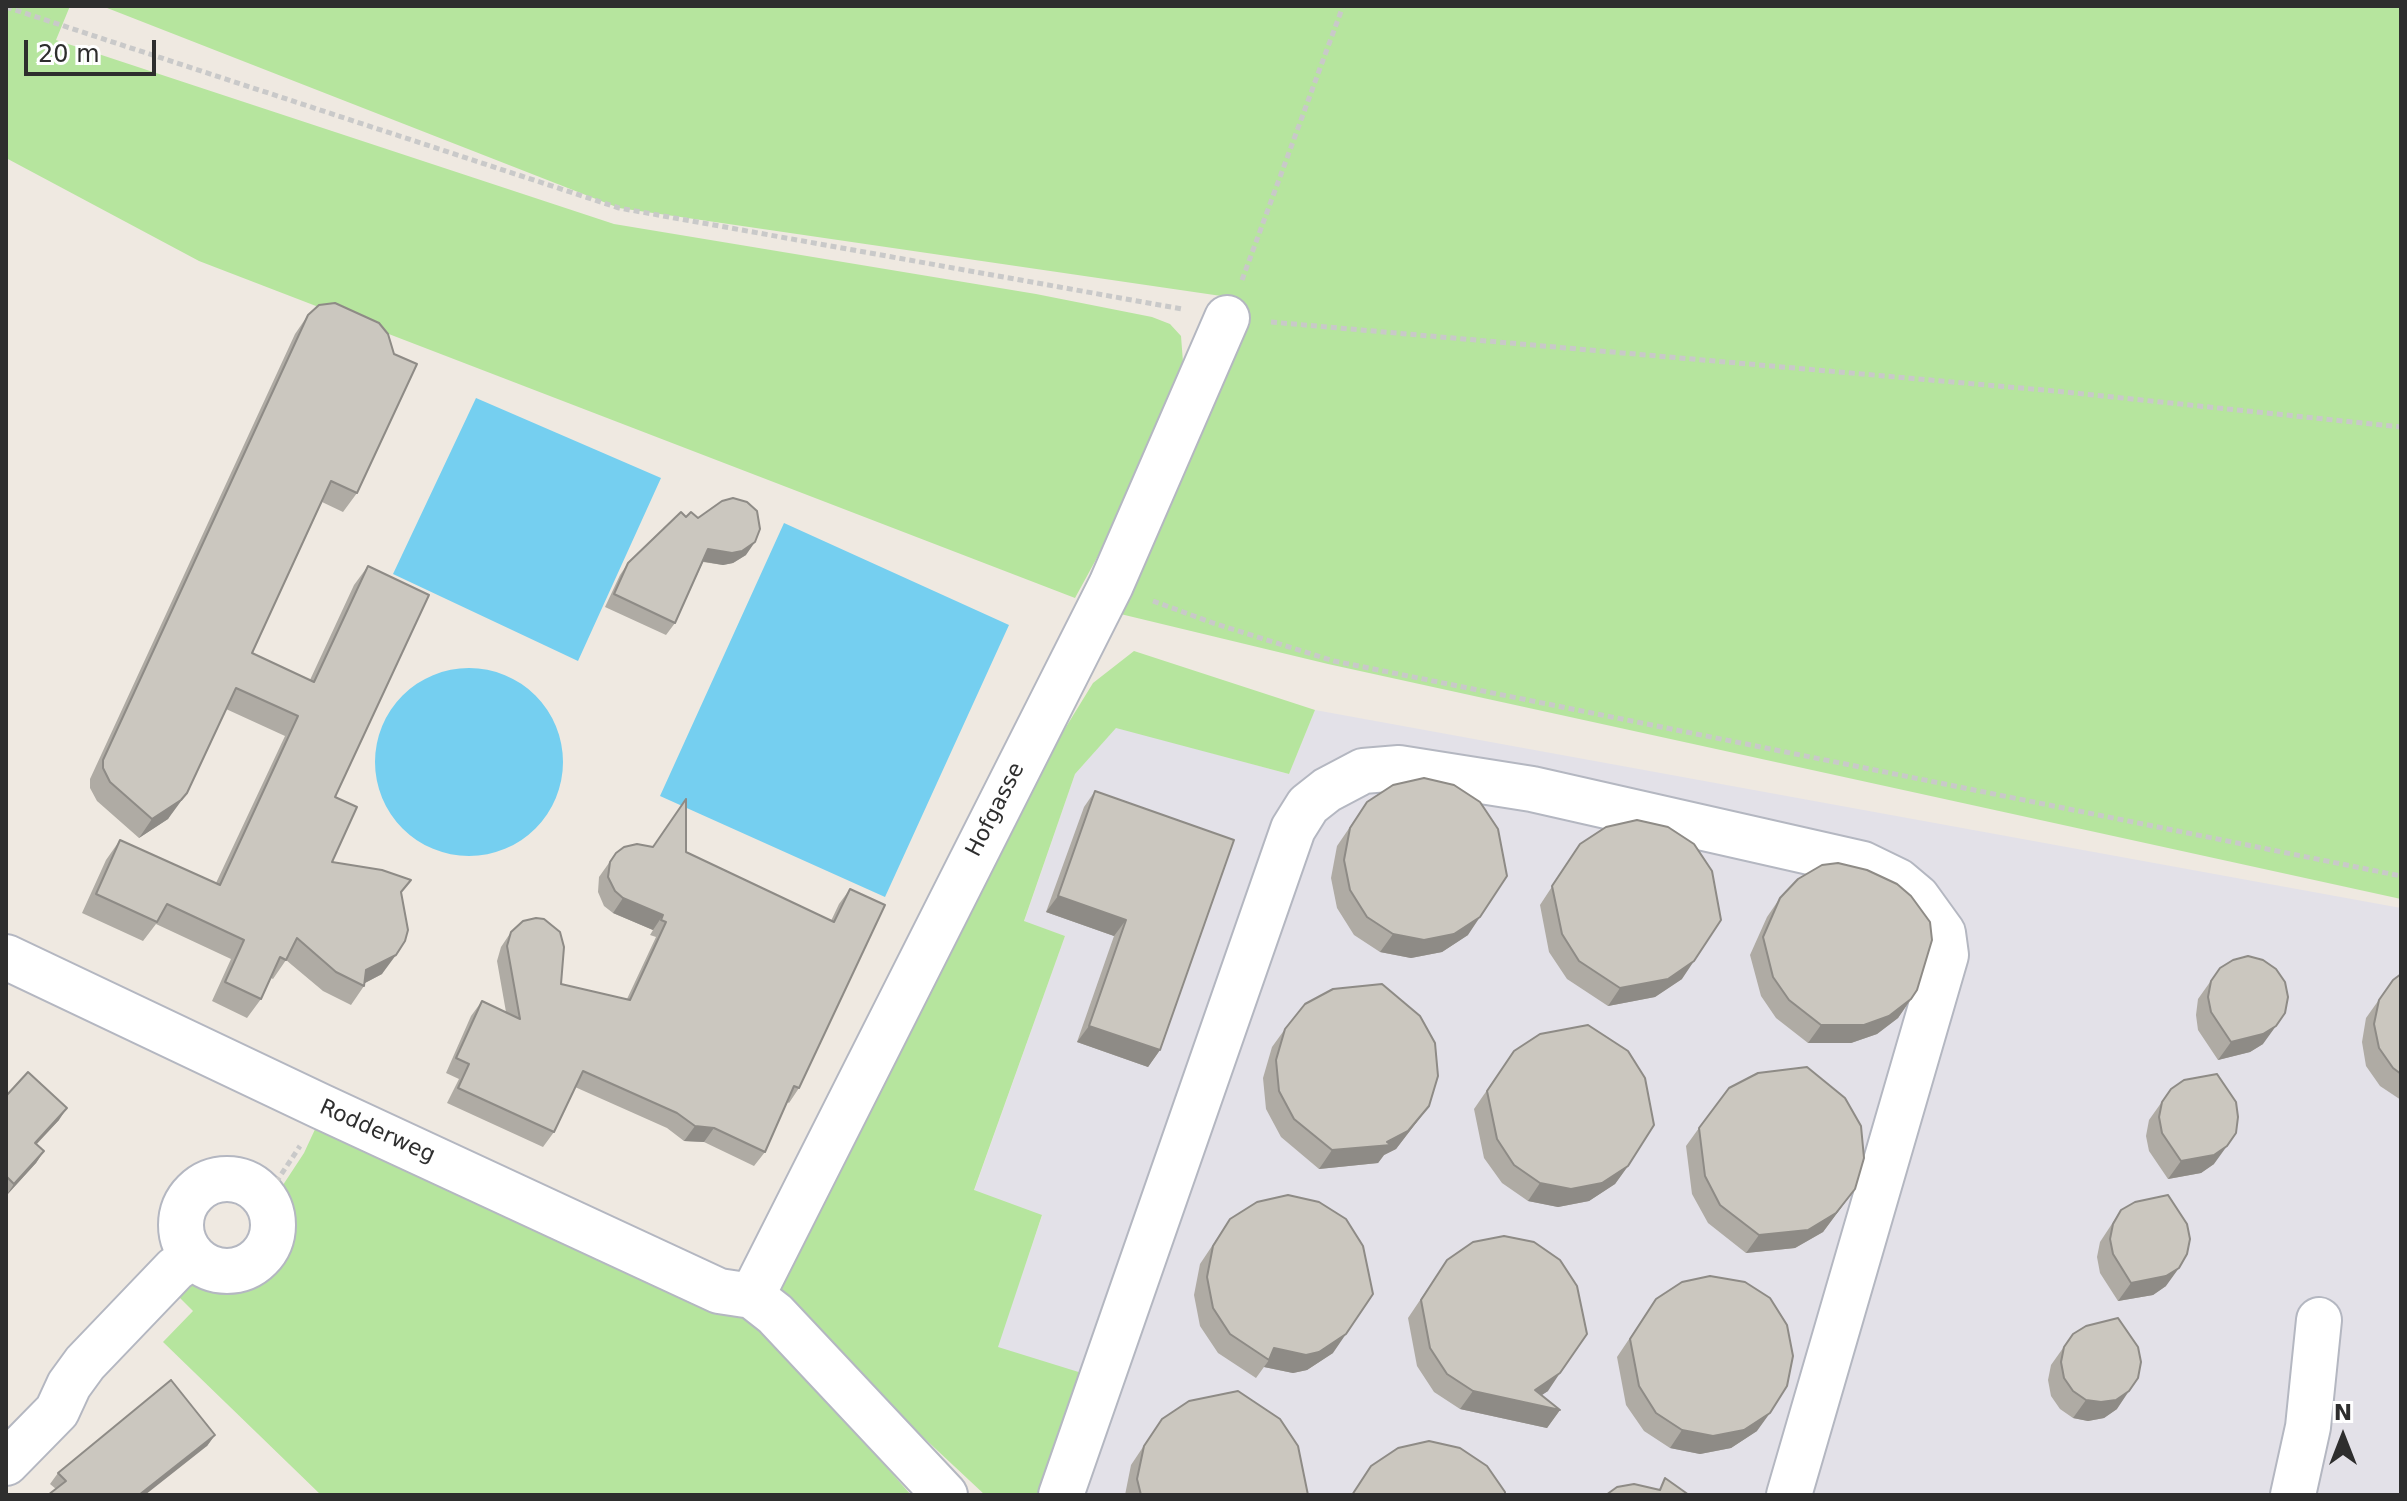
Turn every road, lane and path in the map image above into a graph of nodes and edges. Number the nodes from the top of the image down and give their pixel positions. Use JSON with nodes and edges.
{"nodes":[{"id":1,"x":1343,"y":6,"type":"edge"},
{"id":2,"x":6,"y":7,"type":"edge"},
{"id":3,"x":1227,"y":318,"type":"junction"},
{"id":4,"x":2401,"y":427,"type":"edge"},
{"id":5,"x":1111,"y":585,"type":"junction"},
{"id":6,"x":2401,"y":876,"type":"edge"},
{"id":7,"x":8,"y":964,"type":"edge"},
{"id":8,"x":320,"y":1106,"type":"junction"},
{"id":9,"x":265,"y":1199,"type":"junction"},
{"id":10,"x":192,"y":1257,"type":"junction"},
{"id":11,"x":752,"y":1296,"type":"junction"},
{"id":12,"x":2319,"y":1320,"type":"dead end"},
{"id":13,"x":6,"y":1463,"type":"edge"},
{"id":14,"x":945,"y":1495,"type":"edge"},
{"id":15,"x":1061,"y":1495,"type":"edge"},
{"id":16,"x":1789,"y":1495,"type":"edge"},
{"id":17,"x":2293,"y":1495,"type":"edge"}],
"edges":[{"from":1,"to":3,"type":"path"},
{"from":2,"to":3,"type":"path"},
{"from":3,"to":4,"type":"path"},
{"from":3,"to":5,"type":"street","name":"Hofgasse"},
{"from":5,"to":6,"type":"path"},
{"from":5,"to":11,"type":"street","name":"Hofgasse"},
{"from":7,"to":8,"type":"street","name":"Rodderweg"},
{"from":8,"to":9,"type":"path"},
{"from":8,"to":11,"type":"street","name":"Rodderweg"},
{"from":9,"to":10,"type":"street"},
{"from":9,"to":10,"type":"street"},
{"from":10,"to":13,"type":"street"},
{"from":11,"to":14,"type":"street"},
{"from":12,"to":17,"type":"street"},
{"from":15,"to":16,"type":"street"}]}
